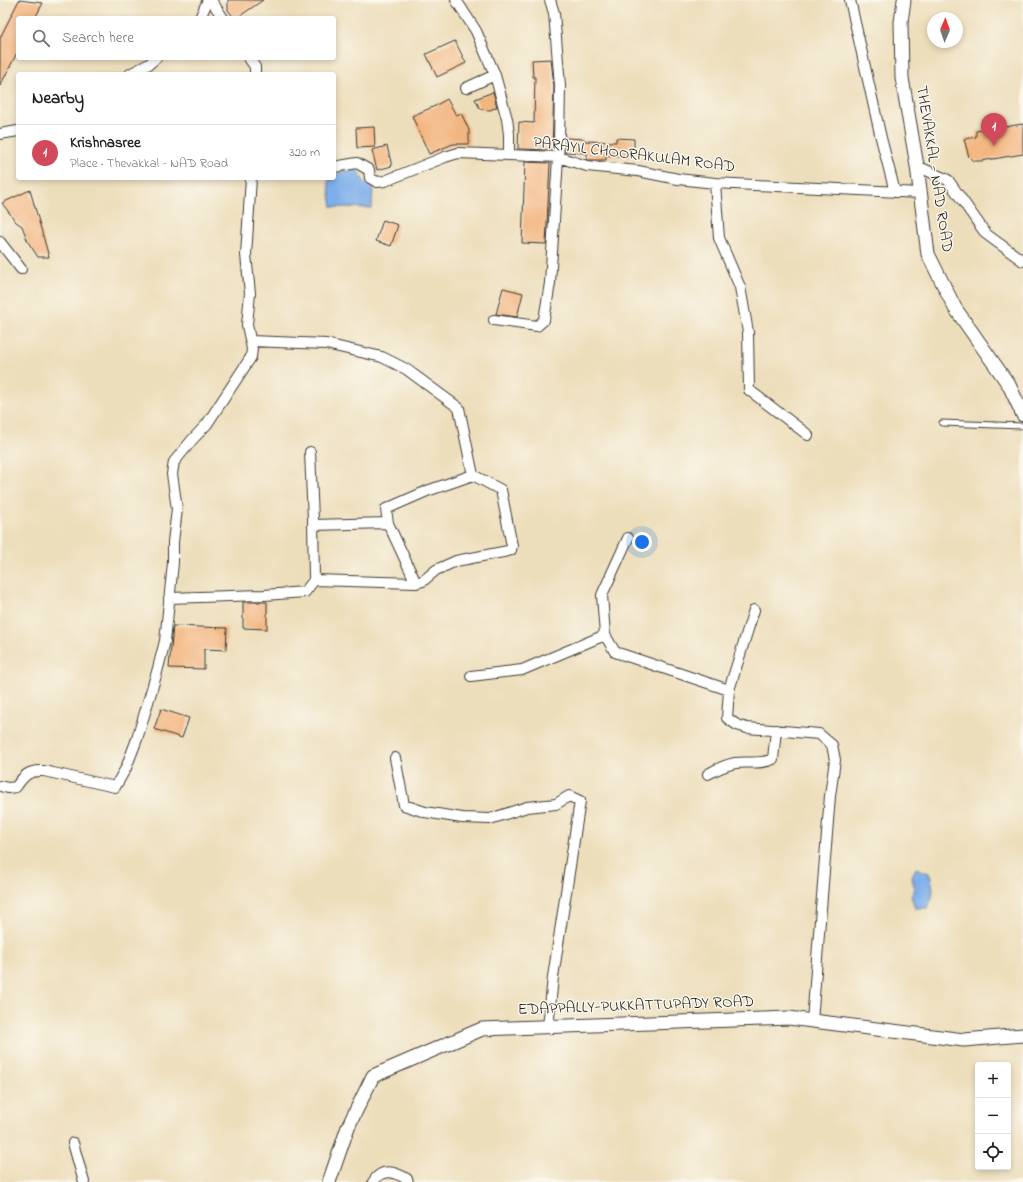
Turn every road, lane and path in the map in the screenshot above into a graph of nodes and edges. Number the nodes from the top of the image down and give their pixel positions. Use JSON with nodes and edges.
{"nodes":[{"id":1,"x":208,"y":0,"type":"edge"},
{"id":2,"x":211,"y":0,"type":"edge"},
{"id":3,"x":456,"y":0,"type":"edge"},
{"id":4,"x":550,"y":0,"type":"edge"},
{"id":5,"x":850,"y":0,"type":"edge"},
{"id":6,"x":904,"y":0,"type":"edge"},
{"id":7,"x":201,"y":16,"type":"edge"},
{"id":8,"x":222,"y":16,"type":"edge"},
{"id":9,"x":154,"y":60,"type":"edge"},
{"id":10,"x":250,"y":60,"type":"edge"},
{"id":11,"x":134,"y":72,"type":"edge"},
{"id":12,"x":255,"y":72,"type":"edge"},
{"id":13,"x":495,"y":75,"type":"junction"},
{"id":14,"x":466,"y":88,"type":"dead end"},
{"id":15,"x":16,"y":131,"type":"edge"},
{"id":16,"x":0,"y":134,"type":"edge"},
{"id":17,"x":509,"y":155,"type":"junction"},
{"id":18,"x":558,"y":157,"type":"junction"},
{"id":19,"x":917,"y":166,"type":"junction"},
{"id":20,"x":336,"y":167,"type":"edge"},
{"id":21,"x":251,"y":180,"type":"edge"},
{"id":22,"x":715,"y":183,"type":"junction"},
{"id":23,"x":895,"y":192,"type":"junction"},
{"id":24,"x":920,"y":193,"type":"junction"},
{"id":25,"x":0,"y":242,"type":"edge"},
{"id":26,"x":1023,"y":261,"type":"edge"},
{"id":27,"x":21,"y":268,"type":"dead end"},
{"id":28,"x":494,"y":320,"type":"dead end"},
{"id":29,"x":251,"y":341,"type":"junction"},
{"id":30,"x":1023,"y":415,"type":"edge"},
{"id":31,"x":942,"y":423,"type":"dead end"},
{"id":32,"x":1023,"y":426,"type":"edge"},
{"id":33,"x":808,"y":435,"type":"dead end"},
{"id":34,"x":310,"y":452,"type":"dead end"},
{"id":35,"x":473,"y":475,"type":"junction"},
{"id":36,"x":388,"y":523,"type":"junction"},
{"id":37,"x":313,"y":525,"type":"junction"},
{"id":38,"x":628,"y":538,"type":"dead end"},
{"id":39,"x":314,"y":580,"type":"junction"},
{"id":40,"x":416,"y":584,"type":"junction"},
{"id":41,"x":169,"y":598,"type":"junction"},
{"id":42,"x":754,"y":610,"type":"dead end"},
{"id":43,"x":605,"y":635,"type":"junction"},
{"id":44,"x":470,"y":676,"type":"dead end"},
{"id":45,"x":729,"y":690,"type":"junction"},
{"id":46,"x":776,"y":730,"type":"junction"},
{"id":47,"x":395,"y":758,"type":"dead end"},
{"id":48,"x":708,"y":774,"type":"dead end"},
{"id":49,"x":0,"y":786,"type":"edge"},
{"id":50,"x":812,"y":1021,"type":"junction"},
{"id":51,"x":548,"y":1026,"type":"junction"},
{"id":52,"x":1023,"y":1035,"type":"edge"},
{"id":53,"x":74,"y":1143,"type":"dead end"},
{"id":54,"x":84,"y":1182,"type":"edge"},
{"id":55,"x":329,"y":1182,"type":"edge"},
{"id":56,"x":373,"y":1182,"type":"edge"},
{"id":57,"x":408,"y":1182,"type":"edge"}],
"edges":[{"from":1,"to":7,"type":"street"},
{"from":2,"to":8,"type":"street"},
{"from":3,"to":13,"type":"street","name":"PARAYIL CHOORAKULAM ROAD"},
{"from":4,"to":18,"type":"street"},
{"from":5,"to":23,"type":"street"},
{"from":6,"to":19,"type":"main road","name":"THEVAKKAL - NAD ROAD"},
{"from":9,"to":11,"type":"street"},
{"from":10,"to":12,"type":"street"},
{"from":13,"to":14,"type":"street"},
{"from":13,"to":17,"type":"street","name":"PARAYIL CHOORAKULAM ROAD"},
{"from":15,"to":16,"type":"street"},
{"from":17,"to":18,"type":"street","name":"PARAYIL CHOORAKULAM ROAD"},
{"from":17,"to":20,"type":"street","name":"PARAYIL CHOORAKULAM ROAD"},
{"from":18,"to":22,"type":"street","name":"PARAYIL CHOORAKULAM ROAD"},
{"from":18,"to":28,"type":"street"},
{"from":19,"to":24,"type":"main road","name":"THEVAKKAL - NAD ROAD"},
{"from":19,"to":26,"type":"street"},
{"from":21,"to":29,"type":"street"},
{"from":22,"to":23,"type":"street","name":"PARAYIL CHOORAKULAM ROAD"},
{"from":22,"to":33,"type":"street"},
{"from":23,"to":24,"type":"street","name":"PARAYIL CHOORAKULAM ROAD"},
{"from":24,"to":30,"type":"main road","name":"THEVAKKAL - NAD ROAD"},
{"from":25,"to":27,"type":"street"},
{"from":29,"to":35,"type":"street"},
{"from":29,"to":41,"type":"street"},
{"from":31,"to":32,"type":"lane"},
{"from":34,"to":37,"type":"street"},
{"from":35,"to":36,"type":"street"},
{"from":35,"to":40,"type":"street"},
{"from":36,"to":37,"type":"street"},
{"from":36,"to":40,"type":"street"},
{"from":37,"to":39,"type":"street"},
{"from":38,"to":43,"type":"street"},
{"from":39,"to":40,"type":"street"},
{"from":39,"to":41,"type":"street"},
{"from":41,"to":49,"type":"street"},
{"from":42,"to":45,"type":"street"},
{"from":43,"to":44,"type":"street"},
{"from":43,"to":45,"type":"street"},
{"from":45,"to":46,"type":"street"},
{"from":46,"to":48,"type":"street"},
{"from":46,"to":50,"type":"street"},
{"from":47,"to":51,"type":"street"},
{"from":50,"to":51,"type":"main road","name":"EDAPPALLY-PUKKATTUPADY ROAD"},
{"from":50,"to":52,"type":"main road","name":"EDAPPALLY-PUKKATTUPADY ROAD"},
{"from":51,"to":55,"type":"main road","name":"EDAPPALLY-PUKKATTUPADY ROAD"},
{"from":53,"to":54,"type":"street"},
{"from":56,"to":57,"type":"street"}]}
